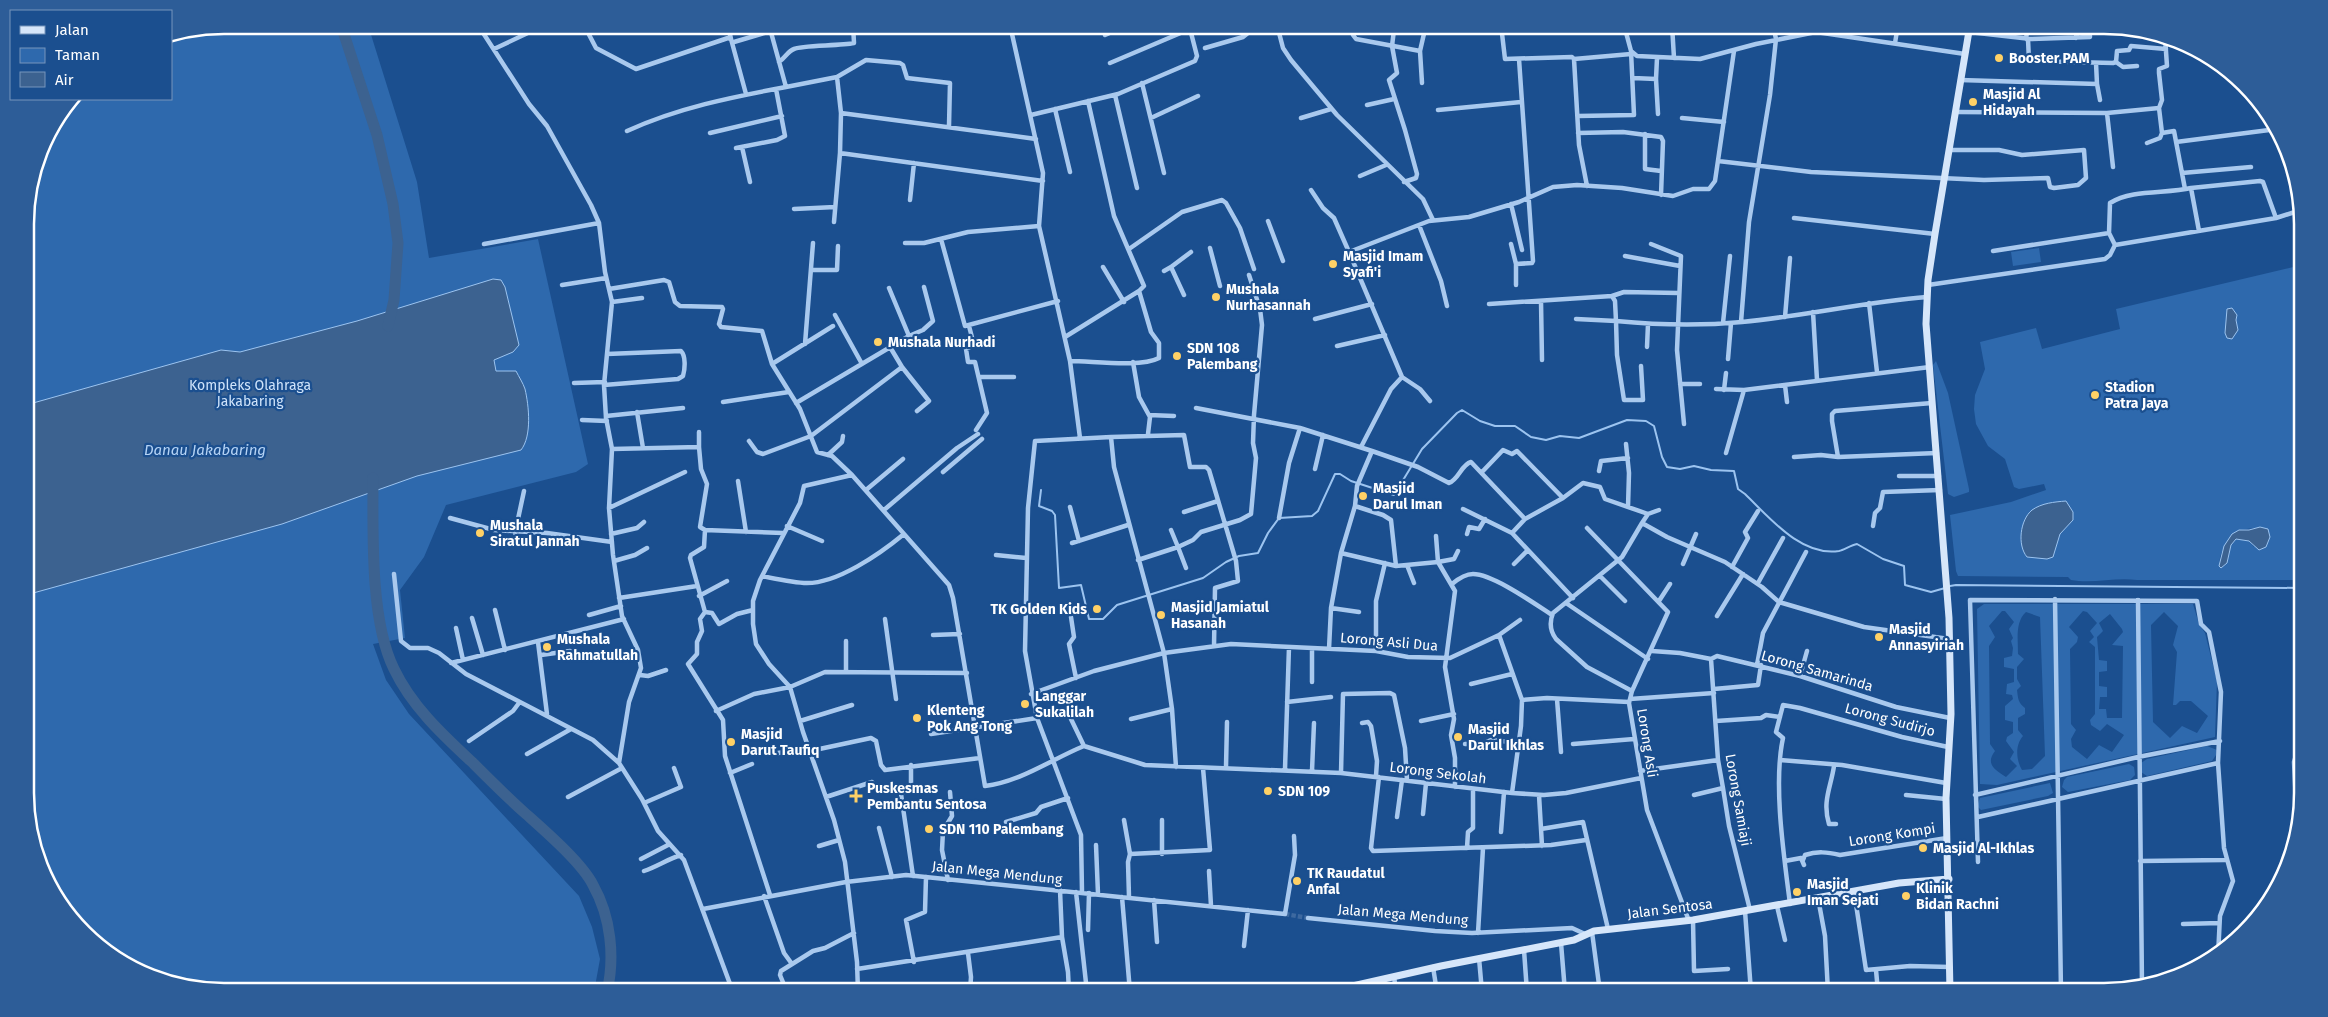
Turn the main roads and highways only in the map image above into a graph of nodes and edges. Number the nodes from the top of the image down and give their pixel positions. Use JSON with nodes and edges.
{"nodes":[{"id":1,"x":1969,"y":34,"type":"edge"},
{"id":2,"x":1949,"y":879,"type":"junction"},
{"id":3,"x":1371,"y":983,"type":"edge"},
{"id":4,"x":1950,"y":983,"type":"edge"}],
"edges":[{"from":1,"to":2,"type":"main road"},
{"from":2,"to":3,"type":"main road","name":"Jalan Sentosa"},
{"from":2,"to":4,"type":"main road"}]}
